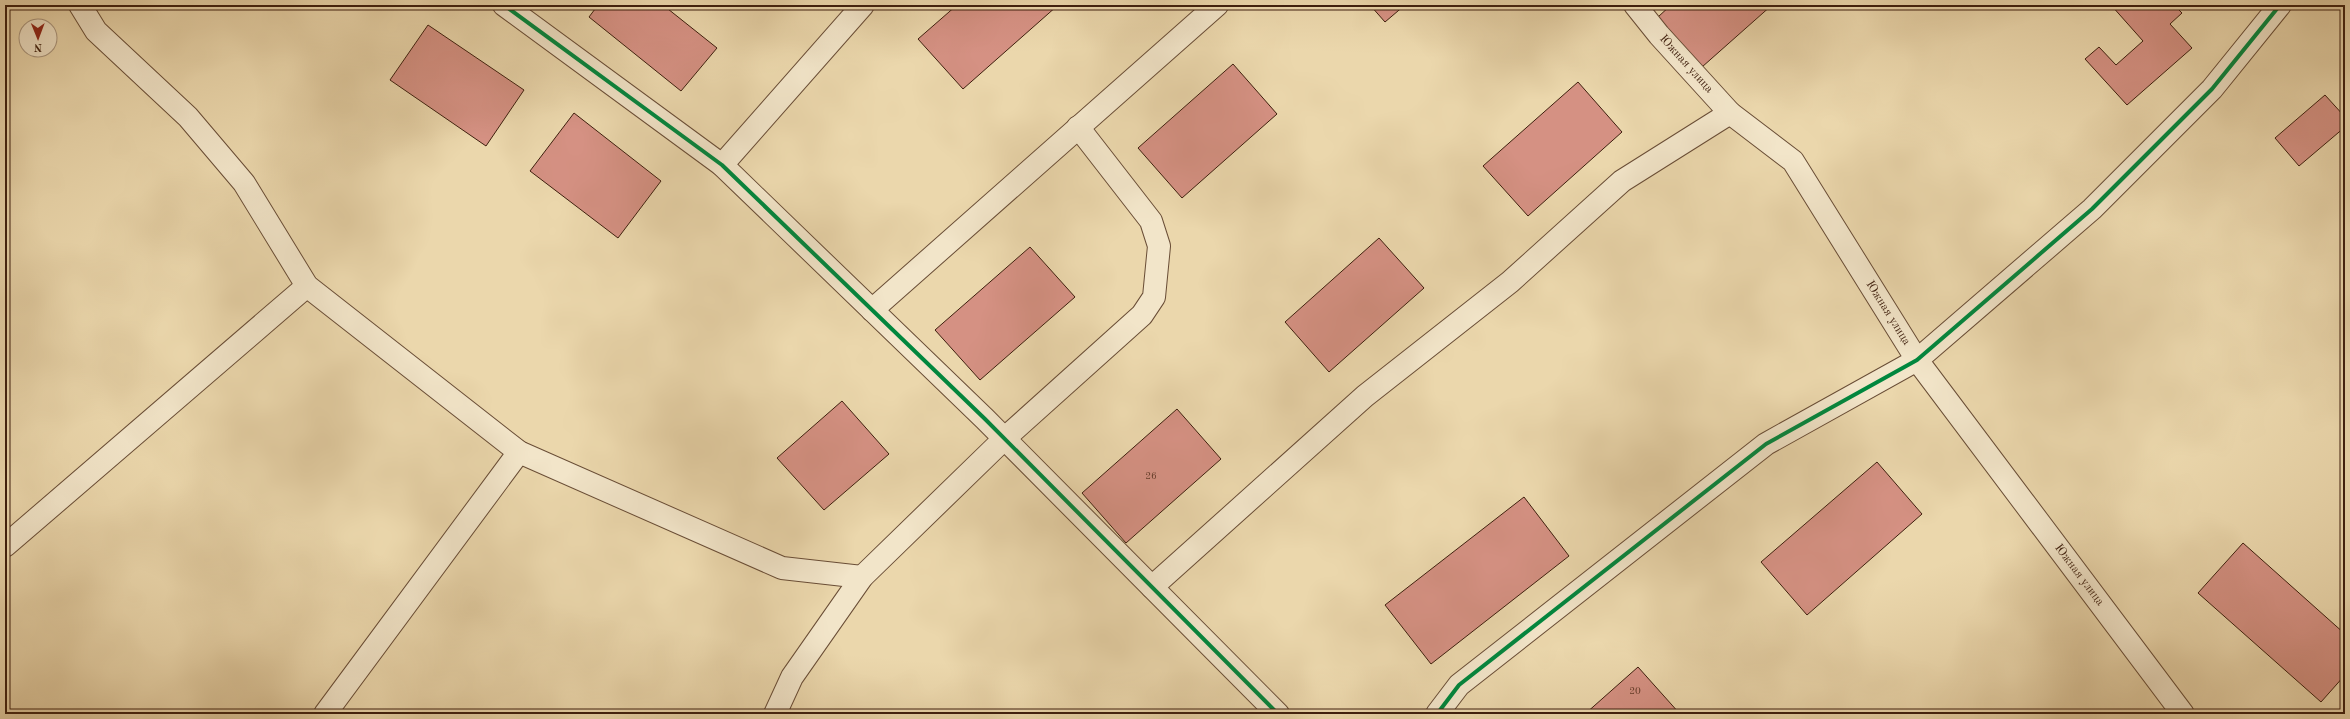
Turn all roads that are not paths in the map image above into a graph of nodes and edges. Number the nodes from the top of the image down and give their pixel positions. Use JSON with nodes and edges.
{"nodes":[{"id":1,"x":80,"y":5,"type":"edge"},
{"id":2,"x":504,"y":5,"type":"edge"},
{"id":3,"x":863,"y":5,"type":"edge"},
{"id":4,"x":1217,"y":5,"type":"edge"},
{"id":5,"x":1635,"y":5,"type":"edge"},
{"id":6,"x":2280,"y":5,"type":"edge"},
{"id":7,"x":1730,"y":113,"type":"junction"},
{"id":8,"x":1078,"y":128,"type":"junction"},
{"id":9,"x":722,"y":165,"type":"junction"},
{"id":10,"x":307,"y":286,"type":"junction"},
{"id":11,"x":872,"y":310,"type":"junction"},
{"id":12,"x":1917,"y":360,"type":"junction"},
{"id":13,"x":1004,"y":439,"type":"junction"},
{"id":14,"x":519,"y":452,"type":"junction"},
{"id":15,"x":5,"y":546,"type":"edge"},
{"id":16,"x":862,"y":577,"type":"junction"},
{"id":17,"x":1152,"y":587,"type":"junction"},
{"id":18,"x":325,"y":714,"type":"edge"},
{"id":19,"x":775,"y":714,"type":"edge"},
{"id":20,"x":1278,"y":714,"type":"edge"},
{"id":21,"x":1437,"y":714,"type":"edge"},
{"id":22,"x":2184,"y":714,"type":"edge"}],
"edges":[{"from":1,"to":10,"type":"street"},
{"from":2,"to":9,"type":"street"},
{"from":3,"to":9,"type":"street"},
{"from":4,"to":8,"type":"street"},
{"from":5,"to":7,"type":"street","name":"Южная улица"},
{"from":6,"to":12,"type":"street"},
{"from":7,"to":12,"type":"street","name":"Южная улица"},
{"from":7,"to":17,"type":"street"},
{"from":8,"to":11,"type":"street"},
{"from":8,"to":13,"type":"street"},
{"from":9,"to":11,"type":"street"},
{"from":10,"to":14,"type":"street"},
{"from":10,"to":15,"type":"street"},
{"from":11,"to":13,"type":"street"},
{"from":12,"to":21,"type":"street"},
{"from":12,"to":22,"type":"street","name":"Южная улица"},
{"from":13,"to":16,"type":"street"},
{"from":13,"to":17,"type":"street"},
{"from":14,"to":16,"type":"street"},
{"from":14,"to":18,"type":"street"},
{"from":16,"to":19,"type":"street"},
{"from":17,"to":20,"type":"street"}]}
